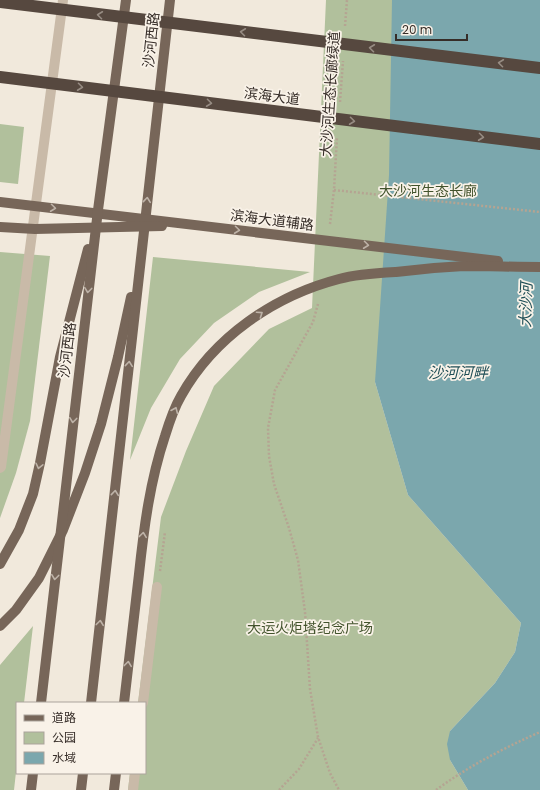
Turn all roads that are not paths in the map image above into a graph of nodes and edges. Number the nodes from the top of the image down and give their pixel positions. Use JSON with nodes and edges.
{"nodes":[{"id":1,"x":63,"y":0,"type":"edge"},
{"id":2,"x":126,"y":0,"type":"edge"},
{"id":3,"x":170,"y":0,"type":"edge"},
{"id":4,"x":0,"y":2,"type":"edge"},
{"id":5,"x":540,"y":68,"type":"edge"},
{"id":6,"x":0,"y":77,"type":"edge"},
{"id":7,"x":540,"y":144,"type":"edge"},
{"id":8,"x":0,"y":202,"type":"edge"},
{"id":9,"x":98,"y":210,"type":"junction"},
{"id":10,"x":0,"y":227,"type":"edge"},
{"id":11,"x":219,"y":228,"type":"junction"},
{"id":12,"x":143,"y":238,"type":"junction"},
{"id":13,"x":540,"y":267,"type":"edge"},
{"id":14,"x":0,"y":468,"type":"edge"},
{"id":15,"x":0,"y":564,"type":"edge"},
{"id":16,"x":157,"y":587,"type":"road end"},
{"id":17,"x":0,"y":626,"type":"edge"},
{"id":18,"x":41,"y":702,"type":"edge"},
{"id":19,"x":91,"y":702,"type":"edge"},
{"id":20,"x":124,"y":702,"type":"edge"},
{"id":21,"x":143,"y":702,"type":"edge"},
{"id":22,"x":33,"y":774,"type":"edge"},
{"id":23,"x":83,"y":774,"type":"edge"},
{"id":24,"x":116,"y":774,"type":"edge"},
{"id":25,"x":135,"y":774,"type":"edge"},
{"id":26,"x":31,"y":790,"type":"edge"},
{"id":27,"x":81,"y":790,"type":"edge"},
{"id":28,"x":114,"y":790,"type":"edge"},
{"id":29,"x":133,"y":790,"type":"edge"}],
"edges":[{"from":1,"to":14,"type":"lane"},
{"from":2,"to":9,"type":"main road","name":"沙河西路","bridge":true},
{"from":12,"to":3,"type":"main road","name":"沙河西路","one_way":true},
{"from":5,"to":4,"type":"highway","one_way":true,"bridge":true},
{"from":6,"to":7,"type":"highway","name":"滨海大道","one_way":true,"bridge":true},
{"from":8,"to":11,"type":"main road","name":"滨海大道辅路","one_way":true,"bridge":true},
{"from":9,"to":15,"type":"main road","one_way":true,"bridge":true},
{"from":9,"to":18,"type":"main road","name":"沙河西路","one_way":true,"bridge":true},
{"from":10,"to":11,"type":"main road","bridge":true},
{"from":11,"to":13,"type":"main road","name":"滨海大道辅路","one_way":true,"bridge":true},
{"from":12,"to":17,"type":"main road"},
{"from":19,"to":12,"type":"main road","name":"沙河西路","one_way":true},
{"from":20,"to":13,"type":"main road","one_way":true,"bridge":true},
{"from":16,"to":21,"type":"lane"},
{"from":22,"to":26,"type":"main road"},
{"from":23,"to":27,"type":"main road"},
{"from":24,"to":28,"type":"main road"},
{"from":25,"to":29,"type":"lane"}]}
